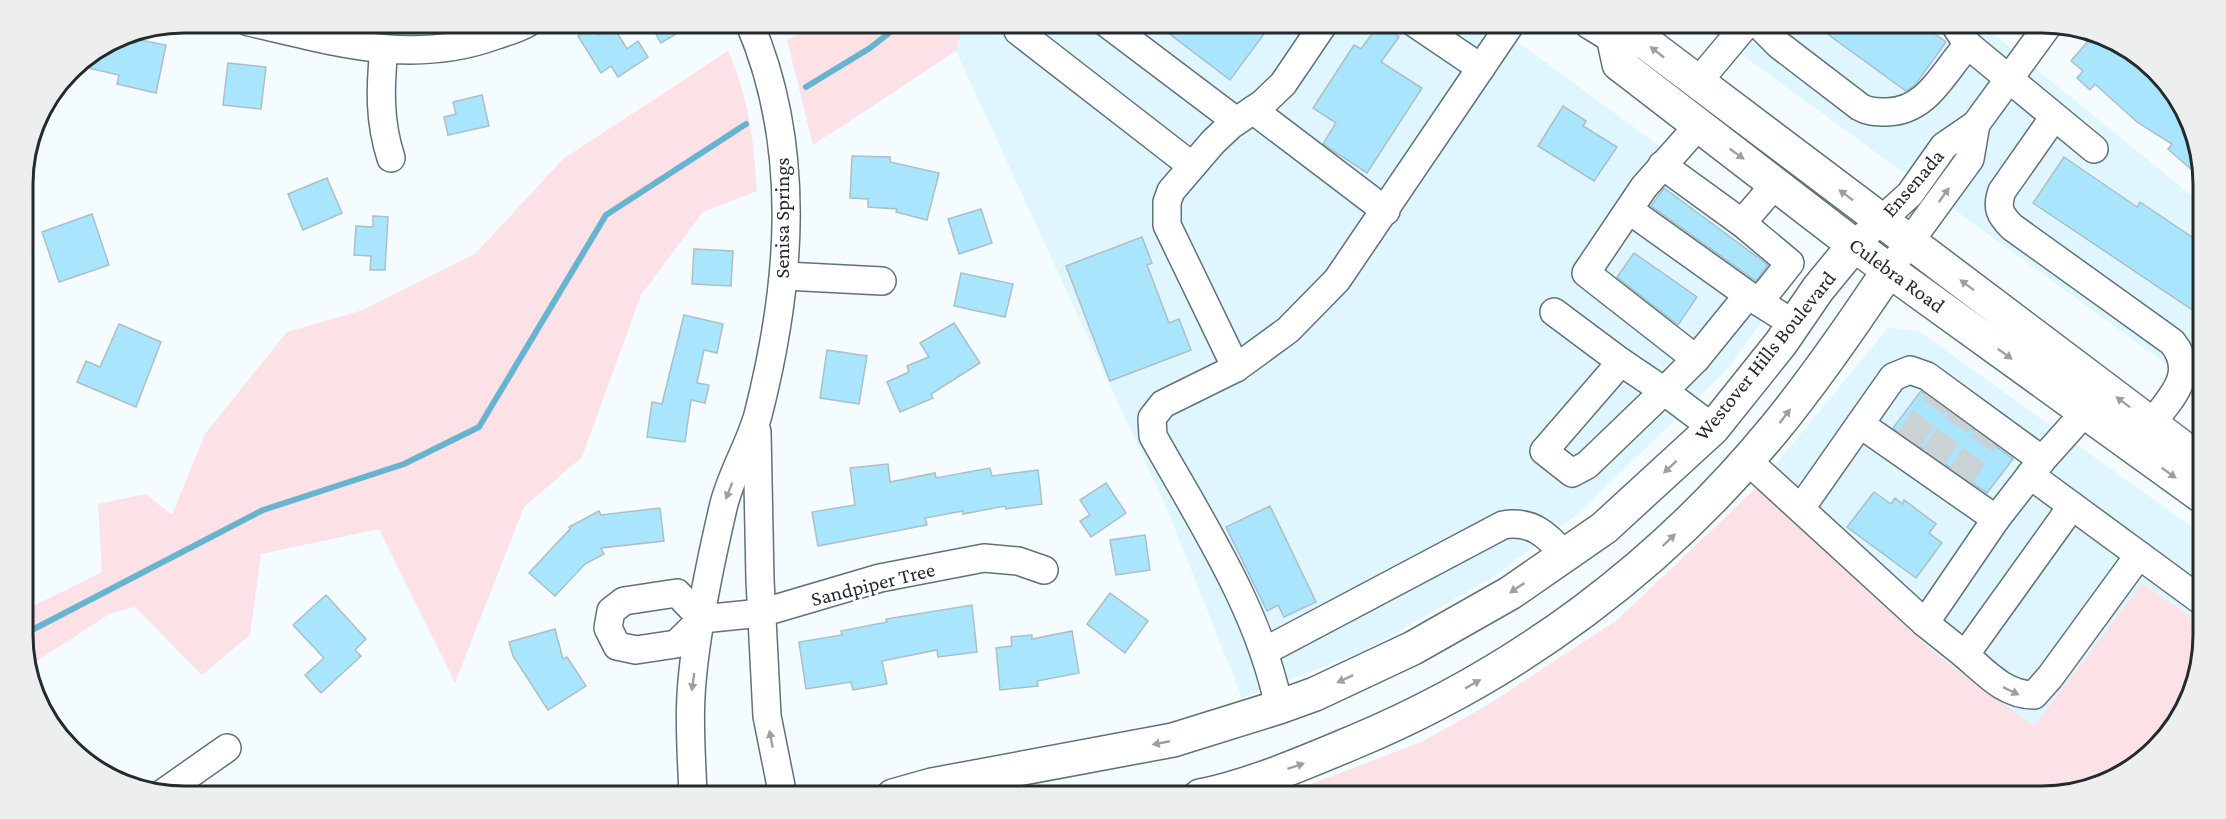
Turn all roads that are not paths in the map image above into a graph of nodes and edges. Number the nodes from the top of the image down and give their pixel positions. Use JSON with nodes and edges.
{"nodes":[{"id":1,"x":304,"y":33,"type":"edge"},
{"id":2,"x":500,"y":33,"type":"edge"},
{"id":3,"x":754,"y":33,"type":"edge"},
{"id":4,"x":1021,"y":33,"type":"edge"},
{"id":5,"x":1121,"y":33,"type":"edge"},
{"id":6,"x":1318,"y":33,"type":"edge"},
{"id":7,"x":1429,"y":33,"type":"edge"},
{"id":8,"x":1505,"y":33,"type":"edge"},
{"id":9,"x":1604,"y":33,"type":"edge"},
{"id":10,"x":1615,"y":33,"type":"edge"},
{"id":11,"x":1739,"y":33,"type":"edge"},
{"id":12,"x":1767,"y":33,"type":"edge"},
{"id":13,"x":2042,"y":33,"type":"edge"},
{"id":14,"x":1961,"y":34,"type":"edge"},
{"id":15,"x":384,"y":49,"type":"junction"},
{"id":16,"x":1481,"y":68,"type":"junction"},
{"id":17,"x":2008,"y":80,"type":"junction"},
{"id":18,"x":1697,"y":82,"type":"junction"},
{"id":19,"x":1244,"y":116,"type":"junction"},
{"id":20,"x":2054,"y":117,"type":"junction"},
{"id":21,"x":1976,"y":124,"type":"junction"},
{"id":22,"x":1698,"y":126,"type":"junction"},
{"id":23,"x":2094,"y":149,"type":"dead end"},
{"id":24,"x":391,"y":158,"type":"dead end"},
{"id":25,"x":1662,"y":165,"type":"junction"},
{"id":26,"x":1192,"y":166,"type":"junction"},
{"id":27,"x":1776,"y":183,"type":"junction"},
{"id":28,"x":1629,"y":210,"type":"junction"},
{"id":29,"x":1386,"y":211,"type":"junction"},
{"id":30,"x":1880,"y":221,"type":"junction"},
{"id":31,"x":1742,"y":223,"type":"junction"},
{"id":32,"x":1910,"y":242,"type":"junction"},
{"id":33,"x":1854,"y":245,"type":"junction"},
{"id":34,"x":1889,"y":270,"type":"junction"},
{"id":35,"x":785,"y":276,"type":"junction"},
{"id":36,"x":882,"y":281,"type":"dead end"},
{"id":37,"x":1753,"y":298,"type":"junction"},
{"id":38,"x":1554,"y":312,"type":"dead end"},
{"id":39,"x":1794,"y":324,"type":"junction"},
{"id":40,"x":1696,"y":359,"type":"junction"},
{"id":41,"x":1621,"y":362,"type":"junction"},
{"id":42,"x":1236,"y":368,"type":"junction"},
{"id":43,"x":1664,"y":391,"type":"junction"},
{"id":44,"x":2085,"y":412,"type":"junction"},
{"id":45,"x":757,"y":416,"type":"junction"},
{"id":46,"x":1860,"y":424,"type":"junction"},
{"id":47,"x":2151,"y":424,"type":"junction"},
{"id":48,"x":1713,"y":428,"type":"junction"},
{"id":49,"x":2193,"y":456,"type":"edge"},
{"id":50,"x":1747,"y":460,"type":"junction"},
{"id":51,"x":2036,"y":467,"type":"junction"},
{"id":52,"x":2193,"y":490,"type":"edge"},
{"id":53,"x":2072,"y":506,"type":"junction"},
{"id":54,"x":1801,"y":508,"type":"junction"},
{"id":55,"x":1996,"y":519,"type":"junction"},
{"id":56,"x":1565,"y":555,"type":"junction"},
{"id":57,"x":2139,"y":555,"type":"junction"},
{"id":58,"x":1044,"y":570,"type":"dead end"},
{"id":59,"x":2193,"y":595,"type":"edge"},
{"id":60,"x":762,"y":613,"type":"junction"},
{"id":61,"x":702,"y":619,"type":"junction"},
{"id":62,"x":1925,"y":623,"type":"junction"},
{"id":63,"x":1265,"y":651,"type":"junction"},
{"id":64,"x":1965,"y":655,"type":"junction"},
{"id":65,"x":1279,"y":707,"type":"junction"},
{"id":66,"x":226,"y":747,"type":"dead end"},
{"id":67,"x":173,"y":785,"type":"edge"},
{"id":68,"x":693,"y":786,"type":"edge"},
{"id":69,"x":781,"y":786,"type":"edge"},
{"id":70,"x":928,"y":786,"type":"edge"},
{"id":71,"x":1231,"y":786,"type":"edge"}],
"edges":[{"from":1,"to":15,"type":"street"},
{"from":2,"to":15,"type":"street"},
{"from":3,"to":35,"type":"street","name":"Senisa Springs"},
{"from":4,"to":26,"type":"street"},
{"from":5,"to":19,"type":"street"},
{"from":6,"to":19,"type":"street"},
{"from":7,"to":16,"type":"street"},
{"from":8,"to":16,"type":"street"},
{"from":9,"to":22,"type":"main road","name":"Culebra Road"},
{"from":18,"to":10,"type":"main road","name":"Culebra Road","one_way":true},
{"from":11,"to":18,"type":"street"},
{"from":12,"to":14,"type":"street"},
{"from":13,"to":17,"type":"street","name":"Ensenada"},
{"from":14,"to":17,"type":"street"},
{"from":15,"to":24,"type":"street"},
{"from":16,"to":29,"type":"street"},
{"from":17,"to":20,"type":"street"},
{"from":17,"to":21,"type":"street","name":"Ensenada"},
{"from":30,"to":18,"type":"main road","name":"Culebra Road","one_way":true},
{"from":19,"to":26,"type":"street"},
{"from":19,"to":29,"type":"street"},
{"from":20,"to":23,"type":"street"},
{"from":20,"to":47,"type":"street"},
{"from":21,"to":30,"type":"street","name":"Ensenada"},
{"from":32,"to":21,"type":"street","name":"Ensenada","one_way":true},
{"from":22,"to":25,"type":"street"},
{"from":22,"to":27,"type":"main road","name":"Culebra Road","one_way":true},
{"from":25,"to":28,"type":"street"},
{"from":25,"to":31,"type":"street"},
{"from":26,"to":42,"type":"street"},
{"from":27,"to":31,"type":"street"},
{"from":27,"to":33,"type":"main road","name":"Culebra Road"},
{"from":28,"to":37,"type":"street"},
{"from":28,"to":40,"type":"street"},
{"from":29,"to":42,"type":"street"},
{"from":30,"to":32,"type":"main road","name":"Culebra Road"},
{"from":30,"to":33,"type":"street","name":"Ensenada"},
{"from":31,"to":37,"type":"street"},
{"from":32,"to":34,"type":"street","name":"Ensenada"},
{"from":47,"to":32,"type":"main road","name":"Culebra Road","one_way":true},
{"from":33,"to":34,"type":"main road","name":"Culebra Road"},
{"from":33,"to":39,"type":"main road","name":"Westover Hills Boulevard"},
{"from":34,"to":44,"type":"main road","name":"Culebra Road","one_way":true},
{"from":50,"to":34,"type":"main road","one_way":true},
{"from":35,"to":36,"type":"street"},
{"from":35,"to":45,"type":"street","name":"Senisa Springs"},
{"from":37,"to":39,"type":"street"},
{"from":37,"to":40,"type":"street"},
{"from":38,"to":41,"type":"street"},
{"from":39,"to":48,"type":"main road","name":"Westover Hills Boulevard"},
{"from":40,"to":43,"type":"street"},
{"from":41,"to":43,"type":"street"},
{"from":41,"to":43,"type":"street"},
{"from":42,"to":63,"type":"street"},
{"from":43,"to":48,"type":"street"},
{"from":44,"to":51,"type":"street"},
{"from":44,"to":52,"type":"main road","name":"Culebra Road","one_way":true},
{"from":45,"to":60,"type":"street","name":"Senisa Springs"},
{"from":45,"to":61,"type":"street","name":"Senisa Springs","one_way":true},
{"from":46,"to":51,"type":"street"},
{"from":46,"to":54,"type":"street"},
{"from":46,"to":55,"type":"street"},
{"from":47,"to":49,"type":"main road","name":"Culebra Road"},
{"from":48,"to":50,"type":"main road"},
{"from":48,"to":56,"type":"main road","name":"Westover Hills Boulevard","one_way":true},
{"from":50,"to":54,"type":"street"},
{"from":71,"to":50,"type":"main road","one_way":true},
{"from":51,"to":53,"type":"street"},
{"from":51,"to":55,"type":"street"},
{"from":53,"to":57,"type":"street"},
{"from":53,"to":64,"type":"street"},
{"from":54,"to":62,"type":"street"},
{"from":55,"to":62,"type":"street"},
{"from":56,"to":63,"type":"street"},
{"from":56,"to":65,"type":"main road","name":"Westover Hills Boulevard","one_way":true},
{"from":57,"to":59,"type":"street"},
{"from":64,"to":57,"type":"street","one_way":true},
{"from":58,"to":60,"type":"street","name":"Sandpiper Tree"},
{"from":60,"to":61,"type":"street","name":"Sandpiper Tree"},
{"from":69,"to":60,"type":"street","name":"Senisa Springs","one_way":true},
{"from":61,"to":68,"type":"street","name":"Senisa Springs","one_way":true},
{"from":62,"to":64,"type":"street"},
{"from":63,"to":65,"type":"street"},
{"from":65,"to":70,"type":"main road","name":"Westover Hills Boulevard","one_way":true},
{"from":66,"to":67,"type":"street"}]}
